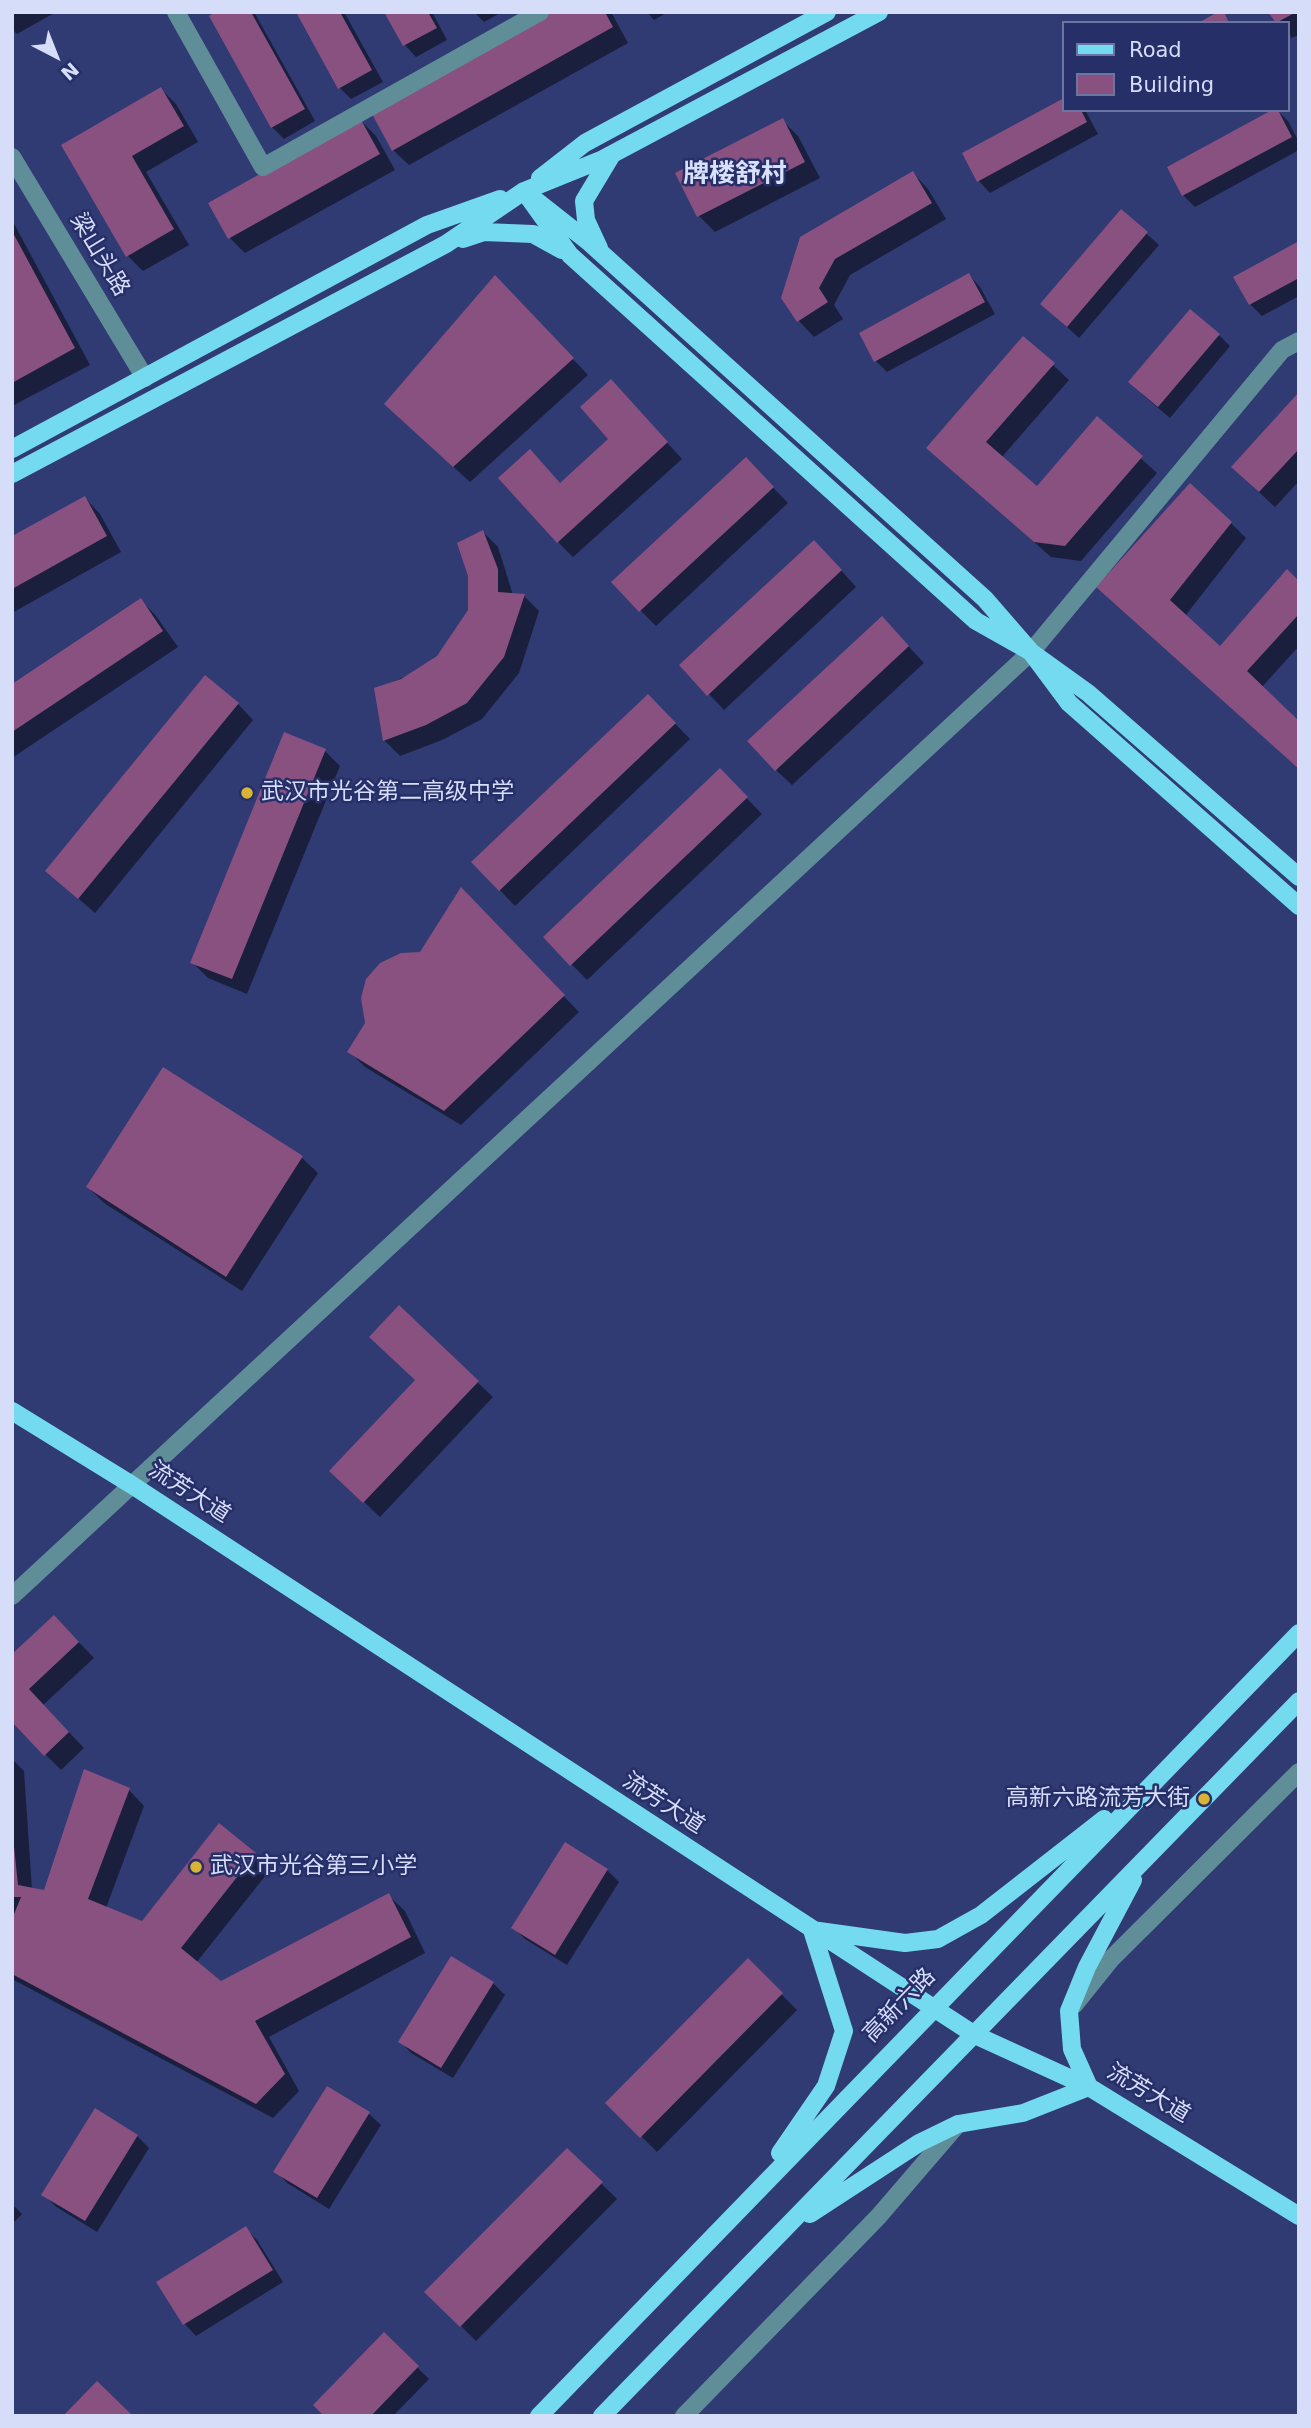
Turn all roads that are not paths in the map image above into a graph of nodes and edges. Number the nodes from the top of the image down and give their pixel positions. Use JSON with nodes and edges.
{"nodes":[{"id":1,"x":176,"y":12,"type":"edge"},
{"id":2,"x":540,"y":12,"type":"edge"},
{"id":3,"x":827,"y":12,"type":"edge"},
{"id":4,"x":879,"y":12,"type":"edge"},
{"id":5,"x":611,"y":155,"type":"junction"},
{"id":6,"x":12,"y":157,"type":"edge"},
{"id":7,"x":524,"y":191,"type":"junction"},
{"id":8,"x":446,"y":244,"type":"junction"},
{"id":9,"x":602,"y":254,"type":"junction"},
{"id":10,"x":579,"y":262,"type":"junction"},
{"id":11,"x":1299,"y":341,"type":"edge"},
{"id":12,"x":145,"y":378,"type":"junction"},
{"id":13,"x":12,"y":449,"type":"edge"},
{"id":14,"x":12,"y":474,"type":"edge"},
{"id":15,"x":1031,"y":652,"type":"junction"},
{"id":16,"x":1299,"y":877,"type":"edge"},
{"id":17,"x":1299,"y":906,"type":"edge"},
{"id":18,"x":12,"y":1411,"type":"edge"},
{"id":19,"x":132,"y":1485,"type":"junction"},
{"id":20,"x":12,"y":1595,"type":"edge"},
{"id":21,"x":1299,"y":1633,"type":"edge"},
{"id":22,"x":1299,"y":1701,"type":"edge"},
{"id":23,"x":1299,"y":1772,"type":"edge"},
{"id":24,"x":1156,"y":1779,"type":"junction"},
{"id":25,"x":1142,"y":1862,"type":"junction"},
{"id":26,"x":812,"y":1930,"type":"junction"},
{"id":27,"x":933,"y":2007,"type":"junction"},
{"id":28,"x":1069,"y":2011,"type":"junction"},
{"id":29,"x":975,"y":2035,"type":"junction"},
{"id":30,"x":1089,"y":2087,"type":"junction"},
{"id":31,"x":958,"y":2124,"type":"junction"},
{"id":32,"x":751,"y":2196,"type":"junction"},
{"id":33,"x":1299,"y":2216,"type":"edge"},
{"id":34,"x":781,"y":2233,"type":"junction"},
{"id":35,"x":539,"y":2416,"type":"edge"},
{"id":36,"x":602,"y":2416,"type":"edge"},
{"id":37,"x":684,"y":2416,"type":"edge"}],
"edges":[{"from":1,"to":2,"type":"street"},
{"from":3,"to":7,"type":"main road"},
{"from":4,"to":5,"type":"main road"},
{"from":5,"to":7,"type":"main road"},
{"from":5,"to":9,"type":"main road"},
{"from":6,"to":12,"type":"street","name":"梁山头路"},
{"from":7,"to":8,"type":"main road"},
{"from":7,"to":9,"type":"main road"},
{"from":7,"to":10,"type":"main road"},
{"from":7,"to":12,"type":"main road"},
{"from":8,"to":10,"type":"main road"},
{"from":8,"to":14,"type":"main road"},
{"from":9,"to":15,"type":"main road"},
{"from":10,"to":15,"type":"main road"},
{"from":11,"to":15,"type":"street"},
{"from":12,"to":13,"type":"main road"},
{"from":15,"to":16,"type":"main road"},
{"from":15,"to":17,"type":"main road"},
{"from":15,"to":19,"type":"street"},
{"from":18,"to":19,"type":"main road","name":"流芳大道"},
{"from":19,"to":20,"type":"street"},
{"from":19,"to":26,"type":"main road","name":"流芳大道"},
{"from":21,"to":24,"type":"main road","name":"高新六路"},
{"from":22,"to":25,"type":"main road"},
{"from":23,"to":28,"type":"street"},
{"from":24,"to":26,"type":"main road"},
{"from":24,"to":27,"type":"main road","name":"高新六路"},
{"from":25,"to":28,"type":"main road"},
{"from":25,"to":29,"type":"main road"},
{"from":26,"to":27,"type":"main road","name":"流芳大道"},
{"from":26,"to":32,"type":"main road"},
{"from":27,"to":29,"type":"main road","name":"流芳大道"},
{"from":27,"to":32,"type":"main road","name":"高新六路"},
{"from":28,"to":30,"type":"main road"},
{"from":29,"to":30,"type":"main road","name":"流芳大道"},
{"from":29,"to":34,"type":"main road"},
{"from":30,"to":31,"type":"main road"},
{"from":30,"to":33,"type":"main road","name":"流芳大道"},
{"from":31,"to":34,"type":"main road"},
{"from":31,"to":37,"type":"street"},
{"from":32,"to":35,"type":"main road","name":"高新六路"},
{"from":34,"to":36,"type":"main road"}]}
